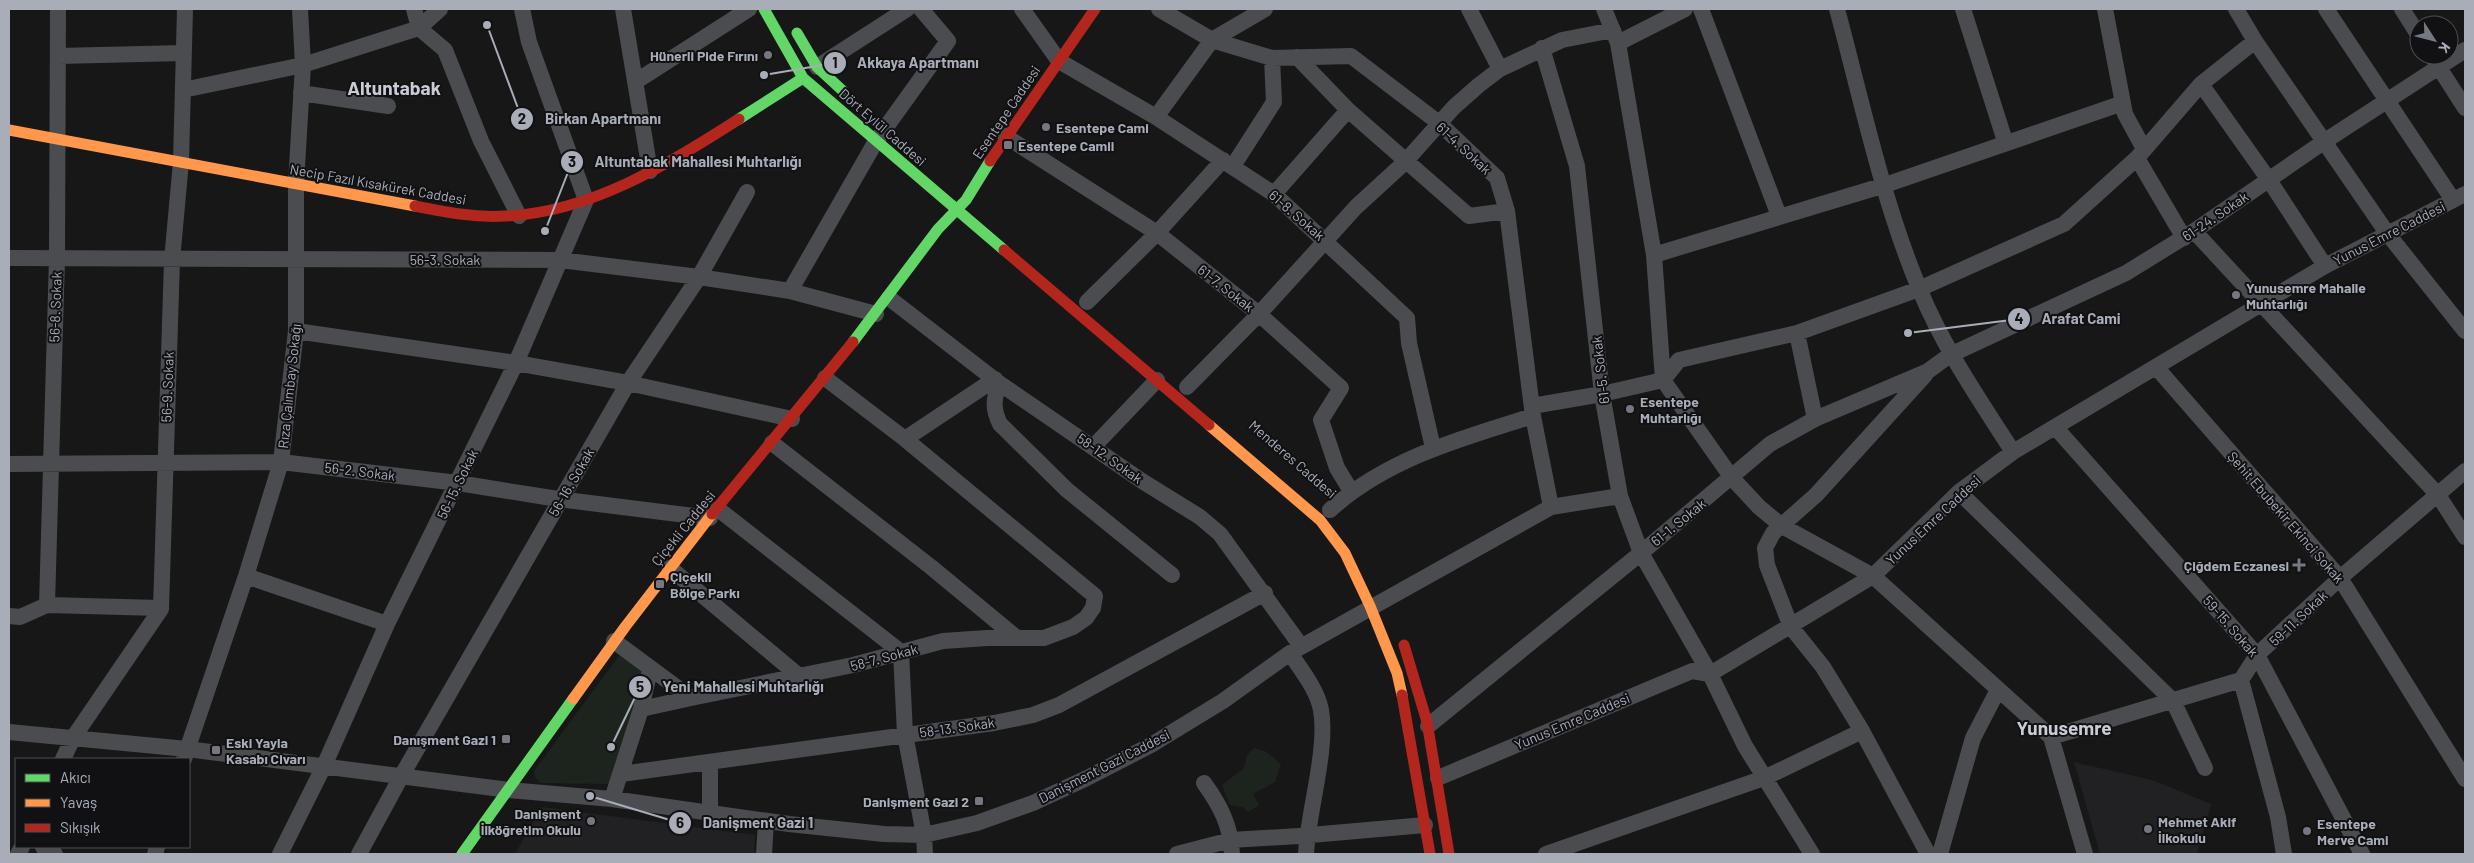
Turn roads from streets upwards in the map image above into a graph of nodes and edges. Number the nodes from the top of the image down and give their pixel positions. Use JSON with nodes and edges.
{"nodes":[{"id":1,"x":58,"y":9,"type":"edge"},
{"id":2,"x":185,"y":9,"type":"edge"},
{"id":3,"x":300,"y":9,"type":"edge"},
{"id":4,"x":414,"y":9,"type":"edge"},
{"id":5,"x":440,"y":9,"type":"edge"},
{"id":6,"x":522,"y":9,"type":"edge"},
{"id":7,"x":622,"y":9,"type":"edge"},
{"id":8,"x":749,"y":9,"type":"edge"},
{"id":9,"x":764,"y":9,"type":"edge"},
{"id":10,"x":907,"y":9,"type":"edge"},
{"id":11,"x":921,"y":9,"type":"edge"},
{"id":12,"x":1022,"y":9,"type":"edge"},
{"id":13,"x":1095,"y":9,"type":"edge"},
{"id":14,"x":1159,"y":9,"type":"edge"},
{"id":15,"x":1265,"y":9,"type":"edge"},
{"id":16,"x":1470,"y":9,"type":"edge"},
{"id":17,"x":1604,"y":9,"type":"edge"},
{"id":18,"x":1686,"y":9,"type":"edge"},
{"id":19,"x":1700,"y":9,"type":"edge"},
{"id":20,"x":1837,"y":9,"type":"edge"},
{"id":21,"x":1963,"y":9,"type":"edge"},
{"id":22,"x":2105,"y":9,"type":"edge"},
{"id":23,"x":2237,"y":9,"type":"edge"},
{"id":24,"x":2326,"y":9,"type":"edge"},
{"id":25,"x":2402,"y":9,"type":"edge"},
{"id":26,"x":2409,"y":20,"type":"edge"},
{"id":27,"x":792,"y":25,"type":"dead end"},
{"id":28,"x":419,"y":28,"type":"junction"},
{"id":29,"x":1615,"y":36,"type":"junction"},
{"id":30,"x":1212,"y":40,"type":"junction"},
{"id":31,"x":2255,"y":42,"type":"junction"},
{"id":32,"x":1542,"y":48,"type":"junction"},
{"id":33,"x":184,"y":53,"type":"junction"},
{"id":34,"x":58,"y":56,"type":"junction"},
{"id":35,"x":1297,"y":57,"type":"junction"},
{"id":36,"x":1272,"y":58,"type":"junction"},
{"id":37,"x":1059,"y":61,"type":"junction"},
{"id":38,"x":303,"y":65,"type":"junction"},
{"id":39,"x":2430,"y":65,"type":"edge"},
{"id":40,"x":2438,"y":65,"type":"edge"},
{"id":41,"x":818,"y":67,"type":"junction"},
{"id":42,"x":1500,"y":69,"type":"junction"},
{"id":43,"x":803,"y":78,"type":"junction"},
{"id":44,"x":636,"y":82,"type":"junction"},
{"id":45,"x":2201,"y":84,"type":"junction"},
{"id":46,"x":183,"y":90,"type":"junction"},
{"id":47,"x":301,"y":93,"type":"junction"},
{"id":48,"x":851,"y":99,"type":"dead end"},
{"id":49,"x":2388,"y":102,"type":"junction"},
{"id":50,"x":2123,"y":103,"type":"junction"},
{"id":51,"x":388,"y":106,"type":"dead end"},
{"id":52,"x":2465,"y":108,"type":"edge"},
{"id":53,"x":1348,"y":110,"type":"junction"},
{"id":54,"x":1156,"y":117,"type":"junction"},
{"id":55,"x":1439,"y":123,"type":"junction"},
{"id":56,"x":9,"y":130,"type":"edge"},
{"id":57,"x":882,"y":133,"type":"junction"},
{"id":58,"x":1005,"y":136,"type":"junction"},
{"id":59,"x":59,"y":140,"type":"junction"},
{"id":60,"x":2005,"y":141,"type":"junction"},
{"id":61,"x":2325,"y":141,"type":"junction"},
{"id":62,"x":2141,"y":153,"type":"junction"},
{"id":63,"x":1407,"y":159,"type":"junction"},
{"id":64,"x":181,"y":162,"type":"junction"},
{"id":65,"x":1228,"y":163,"type":"junction"},
{"id":66,"x":650,"y":171,"type":"junction"},
{"id":67,"x":2269,"y":180,"type":"junction"},
{"id":68,"x":296,"y":184,"type":"junction"},
{"id":69,"x":1884,"y":185,"type":"junction"},
{"id":70,"x":958,"y":188,"type":"junction"},
{"id":71,"x":747,"y":192,"type":"dead end"},
{"id":72,"x":1274,"y":194,"type":"junction"},
{"id":73,"x":2459,"y":197,"type":"edge"},
{"id":74,"x":586,"y":200,"type":"junction"},
{"id":75,"x":946,"y":201,"type":"junction"},
{"id":76,"x":969,"y":203,"type":"junction"},
{"id":77,"x":1506,"y":210,"type":"junction"},
{"id":78,"x":958,"y":211,"type":"junction"},
{"id":79,"x":519,"y":216,"type":"junction"},
{"id":80,"x":1779,"y":216,"type":"junction"},
{"id":81,"x":938,"y":229,"type":"junction"},
{"id":82,"x":1157,"y":233,"type":"junction"},
{"id":83,"x":2189,"y":234,"type":"junction"},
{"id":84,"x":2388,"y":234,"type":"junction"},
{"id":85,"x":1325,"y":240,"type":"junction"},
{"id":86,"x":1654,"y":255,"type":"junction"},
{"id":87,"x":9,"y":258,"type":"edge"},
{"id":88,"x":56,"y":258,"type":"junction"},
{"id":89,"x":297,"y":259,"type":"junction"},
{"id":90,"x":172,"y":260,"type":"junction"},
{"id":91,"x":560,"y":260,"type":"junction"},
{"id":92,"x":2325,"y":266,"type":"junction"},
{"id":93,"x":699,"y":277,"type":"junction"},
{"id":94,"x":1919,"y":289,"type":"junction"},
{"id":95,"x":790,"y":291,"type":"junction"},
{"id":96,"x":889,"y":298,"type":"junction"},
{"id":97,"x":1087,"y":302,"type":"dead end"},
{"id":98,"x":2262,"y":302,"type":"junction"},
{"id":99,"x":876,"y":314,"type":"junction"},
{"id":100,"x":1259,"y":314,"type":"junction"},
{"id":101,"x":296,"y":331,"type":"junction"},
{"id":102,"x":2465,"y":331,"type":"edge"},
{"id":103,"x":1797,"y":333,"type":"junction"},
{"id":104,"x":1950,"y":354,"type":"junction"},
{"id":105,"x":516,"y":363,"type":"junction"},
{"id":106,"x":2156,"y":367,"type":"junction"},
{"id":107,"x":1928,"y":371,"type":"junction"},
{"id":108,"x":825,"y":378,"type":"junction"},
{"id":109,"x":1157,"y":380,"type":"junction"},
{"id":110,"x":1663,"y":380,"type":"junction"},
{"id":111,"x":997,"y":381,"type":"junction"},
{"id":112,"x":628,"y":384,"type":"junction"},
{"id":113,"x":1188,"y":388,"type":"dead end"},
{"id":114,"x":1602,"y":394,"type":"junction"},
{"id":115,"x":1533,"y":411,"type":"junction"},
{"id":116,"x":792,"y":419,"type":"junction"},
{"id":117,"x":1815,"y":420,"type":"junction"},
{"id":118,"x":2056,"y":428,"type":"junction"},
{"id":119,"x":905,"y":439,"type":"junction"},
{"id":120,"x":772,"y":443,"type":"junction"},
{"id":121,"x":1094,"y":446,"type":"junction"},
{"id":122,"x":1433,"y":448,"type":"junction"},
{"id":123,"x":2013,"y":452,"type":"junction"},
{"id":124,"x":164,"y":462,"type":"junction"},
{"id":125,"x":281,"y":462,"type":"junction"},
{"id":126,"x":9,"y":464,"type":"edge"},
{"id":127,"x":50,"y":465,"type":"junction"},
{"id":128,"x":2465,"y":471,"type":"edge"},
{"id":129,"x":1732,"y":478,"type":"junction"},
{"id":130,"x":458,"y":483,"type":"junction"},
{"id":131,"x":1352,"y":490,"type":"junction"},
{"id":132,"x":1960,"y":492,"type":"junction"},
{"id":133,"x":2438,"y":495,"type":"junction"},
{"id":134,"x":1620,"y":496,"type":"junction"},
{"id":135,"x":561,"y":500,"type":"junction"},
{"id":136,"x":1551,"y":507,"type":"junction"},
{"id":137,"x":1329,"y":510,"type":"dead end"},
{"id":138,"x":714,"y":513,"type":"junction"},
{"id":139,"x":1782,"y":526,"type":"junction"},
{"id":140,"x":2465,"y":537,"type":"edge"},
{"id":141,"x":1641,"y":553,"type":"junction"},
{"id":142,"x":670,"y":568,"type":"junction"},
{"id":143,"x":1172,"y":575,"type":"dead end"},
{"id":144,"x":246,"y":576,"type":"junction"},
{"id":145,"x":1874,"y":576,"type":"junction"},
{"id":146,"x":2340,"y":578,"type":"junction"},
{"id":147,"x":1265,"y":593,"type":"junction"},
{"id":148,"x":47,"y":605,"type":"junction"},
{"id":149,"x":1370,"y":606,"type":"junction"},
{"id":150,"x":160,"y":608,"type":"junction"},
{"id":151,"x":9,"y":616,"type":"edge"},
{"id":152,"x":388,"y":624,"type":"junction"},
{"id":153,"x":1791,"y":627,"type":"junction"},
{"id":154,"x":1399,"y":633,"type":"dead end"},
{"id":155,"x":1017,"y":638,"type":"junction"},
{"id":156,"x":614,"y":642,"type":"junction"},
{"id":157,"x":1296,"y":649,"type":"junction"},
{"id":158,"x":901,"y":652,"type":"junction"},
{"id":159,"x":2258,"y":655,"type":"junction"},
{"id":160,"x":650,"y":670,"type":"junction"},
{"id":161,"x":1710,"y":674,"type":"junction"},
{"id":162,"x":799,"y":676,"type":"junction"},
{"id":163,"x":2241,"y":680,"type":"junction"},
{"id":164,"x":1998,"y":690,"type":"junction"},
{"id":165,"x":691,"y":698,"type":"junction"},
{"id":166,"x":2173,"y":701,"type":"junction"},
{"id":167,"x":641,"y":709,"type":"junction"},
{"id":168,"x":1428,"y":726,"type":"junction"},
{"id":169,"x":1862,"y":731,"type":"junction"},
{"id":170,"x":9,"y":732,"type":"edge"},
{"id":171,"x":906,"y":734,"type":"junction"},
{"id":172,"x":2051,"y":737,"type":"junction"},
{"id":173,"x":73,"y":738,"type":"junction"},
{"id":174,"x":186,"y":754,"type":"edge"},
{"id":175,"x":63,"y":758,"type":"edge"},
{"id":176,"x":710,"y":763,"type":"junction"},
{"id":177,"x":324,"y":766,"type":"junction"},
{"id":178,"x":2205,"y":768,"type":"dead end"},
{"id":179,"x":621,"y":774,"type":"junction"},
{"id":180,"x":402,"y":775,"type":"junction"},
{"id":181,"x":1438,"y":778,"type":"junction"},
{"id":182,"x":1764,"y":778,"type":"junction"},
{"id":183,"x":2465,"y":779,"type":"edge"},
{"id":184,"x":1204,"y":782,"type":"dead end"},
{"id":185,"x":509,"y":790,"type":"junction"},
{"id":186,"x":612,"y":799,"type":"junction"},
{"id":187,"x":710,"y":812,"type":"junction"},
{"id":188,"x":766,"y":821,"type":"junction"},
{"id":189,"x":1425,"y":825,"type":"junction"},
{"id":190,"x":924,"y":835,"type":"junction"},
{"id":191,"x":1307,"y":836,"type":"junction"},
{"id":192,"x":1232,"y":847,"type":"edge"},
{"id":193,"x":280,"y":854,"type":"edge"},
{"id":194,"x":360,"y":854,"type":"edge"},
{"id":195,"x":462,"y":854,"type":"edge"},
{"id":196,"x":764,"y":854,"type":"edge"},
{"id":197,"x":925,"y":854,"type":"edge"},
{"id":198,"x":1178,"y":854,"type":"edge"},
{"id":199,"x":1306,"y":854,"type":"edge"},
{"id":200,"x":1430,"y":854,"type":"edge"},
{"id":201,"x":1449,"y":854,"type":"edge"},
{"id":202,"x":1546,"y":854,"type":"edge"},
{"id":203,"x":1812,"y":854,"type":"edge"},
{"id":204,"x":1928,"y":854,"type":"edge"},
{"id":205,"x":1940,"y":854,"type":"edge"},
{"id":206,"x":2085,"y":854,"type":"edge"},
{"id":207,"x":2284,"y":854,"type":"edge"},
{"id":208,"x":2362,"y":854,"type":"edge"}],
"edges":[{"from":1,"to":34,"type":"street","name":"56-8. Sokak"},
{"from":2,"to":33,"type":"street","name":"56-9. Sokak"},
{"from":3,"to":38,"type":"street","name":"Rıza Çalımbay Sokağı"},
{"from":4,"to":28,"type":"street"},
{"from":5,"to":28,"type":"street"},
{"from":6,"to":74,"type":"street"},
{"from":7,"to":44,"type":"street"},
{"from":8,"to":44,"type":"street"},
{"from":9,"to":43,"type":"street","name":"Dört Eylül Caddesi"},
{"from":10,"to":41,"type":"street"},
{"from":11,"to":57,"type":"street"},
{"from":12,"to":37,"type":"street"},
{"from":13,"to":37,"type":"street","name":"Esentepe Caddesi"},
{"from":14,"to":30,"type":"street","name":"61-4. Sokak"},
{"from":15,"to":30,"type":"street"},
{"from":16,"to":42,"type":"street"},
{"from":17,"to":29,"type":"street"},
{"from":18,"to":29,"type":"street"},
{"from":19,"to":80,"type":"street"},
{"from":20,"to":69,"type":"street"},
{"from":21,"to":60,"type":"street"},
{"from":22,"to":50,"type":"street"},
{"from":23,"to":31,"type":"street"},
{"from":24,"to":49,"type":"street"},
{"from":25,"to":26,"type":"street"},
{"from":27,"to":41,"type":"street","name":"Dört Eylül Caddesi"},
{"from":28,"to":38,"type":"street"},
{"from":28,"to":79,"type":"street"},
{"from":29,"to":32,"type":"street"},
{"from":29,"to":86,"type":"street"},
{"from":30,"to":36,"type":"street","name":"61-4. Sokak"},
{"from":30,"to":54,"type":"street"},
{"from":31,"to":45,"type":"street"},
{"from":31,"to":61,"type":"street"},
{"from":32,"to":42,"type":"street"},
{"from":32,"to":114,"type":"street","name":"61-5. Sokak"},
{"from":33,"to":34,"type":"street"},
{"from":33,"to":46,"type":"street","name":"56-9. Sokak"},
{"from":34,"to":59,"type":"street","name":"56-8. Sokak"},
{"from":35,"to":36,"type":"street","name":"61-4. Sokak"},
{"from":35,"to":53,"type":"street"},
{"from":35,"to":55,"type":"street","name":"61-4. Sokak"},
{"from":36,"to":65,"type":"street"},
{"from":37,"to":54,"type":"street","name":"61-8. Sokak"},
{"from":37,"to":58,"type":"street","name":"Esentepe Caddesi"},
{"from":38,"to":46,"type":"street"},
{"from":38,"to":47,"type":"street","name":"Rıza Çalımbay Sokağı"},
{"from":39,"to":49,"type":"street","name":"61-24. Sokak"},
{"from":40,"to":52,"type":"street"},
{"from":41,"to":48,"type":"street","name":"Dört Eylül Caddesi"},
{"from":42,"to":55,"type":"street"},
{"from":43,"to":57,"type":"street","name":"Dört Eylül Caddesi"},
{"from":43,"to":66,"type":"street","name":"Necip Fazıl Kısakürek Caddesi"},
{"from":44,"to":66,"type":"street"},
{"from":45,"to":62,"type":"street"},
{"from":45,"to":67,"type":"street"},
{"from":46,"to":64,"type":"street","name":"56-9. Sokak"},
{"from":47,"to":51,"type":"street"},
{"from":47,"to":68,"type":"street","name":"Rıza Çalımbay Sokağı"},
{"from":49,"to":61,"type":"street","name":"61-24. Sokak"},
{"from":49,"to":73,"type":"street"},
{"from":50,"to":60,"type":"street"},
{"from":50,"to":62,"type":"street"},
{"from":53,"to":63,"type":"street"},
{"from":53,"to":72,"type":"street"},
{"from":54,"to":65,"type":"street","name":"61-8. Sokak"},
{"from":55,"to":63,"type":"street"},
{"from":55,"to":77,"type":"street","name":"61-4. Sokak"},
{"from":56,"to":59,"type":"street","name":"Necip Fazıl Kısakürek Caddesi"},
{"from":57,"to":75,"type":"street","name":"Dört Eylül Caddesi"},
{"from":57,"to":95,"type":"street"},
{"from":58,"to":70,"type":"street"},
{"from":58,"to":76,"type":"street","name":"Esentepe Caddesi"},
{"from":58,"to":82,"type":"street","name":"61-7. Sokak"},
{"from":59,"to":64,"type":"street","name":"Necip Fazıl Kısakürek Caddesi"},
{"from":59,"to":88,"type":"street","name":"56-8. Sokak"},
{"from":60,"to":69,"type":"street"},
{"from":61,"to":67,"type":"street","name":"61-24. Sokak"},
{"from":61,"to":84,"type":"street"},
{"from":62,"to":83,"type":"street"},
{"from":62,"to":94,"type":"street"},
{"from":63,"to":77,"type":"street"},
{"from":63,"to":85,"type":"street"},
{"from":64,"to":68,"type":"street","name":"Necip Fazıl Kısakürek Caddesi"},
{"from":64,"to":90,"type":"street","name":"56-9. Sokak"},
{"from":65,"to":72,"type":"street","name":"61-8. Sokak"},
{"from":65,"to":82,"type":"street"},
{"from":66,"to":74,"type":"street","name":"Necip Fazıl Kısakürek Caddesi"},
{"from":67,"to":83,"type":"street","name":"61-24. Sokak"},
{"from":67,"to":92,"type":"street"},
{"from":68,"to":79,"type":"street","name":"Necip Fazıl Kısakürek Caddesi"},
{"from":68,"to":89,"type":"street","name":"Rıza Çalımbay Sokağı"},
{"from":69,"to":80,"type":"street"},
{"from":69,"to":94,"type":"street"},
{"from":70,"to":75,"type":"street"},
{"from":70,"to":76,"type":"street"},
{"from":71,"to":93,"type":"street","name":"56-16. Sokak"},
{"from":72,"to":85,"type":"street","name":"61-8. Sokak"},
{"from":73,"to":84,"type":"street","name":"Yunus Emre Caddesi"},
{"from":74,"to":79,"type":"street","name":"Necip Fazıl Kısakürek Caddesi"},
{"from":74,"to":91,"type":"street","name":"56-15. Sokak"},
{"from":75,"to":78,"type":"street","name":"Dört Eylül Caddesi"},
{"from":75,"to":81,"type":"street"},
{"from":76,"to":78,"type":"street","name":"Esentepe Caddesi"},
{"from":77,"to":115,"type":"street","name":"61-4. Sokak"},
{"from":78,"to":81,"type":"street","name":"Esentepe Caddesi"},
{"from":78,"to":109,"type":"street","name":"Menderes Caddesi"},
{"from":80,"to":86,"type":"street"},
{"from":81,"to":96,"type":"street","name":"Çiçekli Caddesi"},
{"from":82,"to":97,"type":"street"},
{"from":82,"to":100,"type":"street","name":"61-7. Sokak"},
{"from":83,"to":98,"type":"street"},
{"from":83,"to":104,"type":"street","name":"61-24. Sokak"},
{"from":84,"to":92,"type":"street","name":"Yunus Emre Caddesi"},
{"from":84,"to":102,"type":"street"},
{"from":85,"to":100,"type":"street"},
{"from":85,"to":122,"type":"street","name":"61-8. Sokak"},
{"from":86,"to":110,"type":"street"},
{"from":87,"to":88,"type":"street","name":"56-3. Sokak"},
{"from":88,"to":90,"type":"street","name":"56-3. Sokak"},
{"from":88,"to":127,"type":"street","name":"56-8. Sokak"},
{"from":89,"to":90,"type":"street","name":"56-3. Sokak"},
{"from":89,"to":91,"type":"street","name":"56-3. Sokak"},
{"from":89,"to":101,"type":"street","name":"Rıza Çalımbay Sokağı"},
{"from":90,"to":124,"type":"street","name":"56-9. Sokak"},
{"from":91,"to":93,"type":"street","name":"56-3. Sokak"},
{"from":91,"to":105,"type":"street","name":"56-15. Sokak"},
{"from":92,"to":98,"type":"street","name":"Yunus Emre Caddesi"},
{"from":93,"to":95,"type":"street","name":"56-3. Sokak"},
{"from":93,"to":112,"type":"street","name":"56-16. Sokak"},
{"from":94,"to":103,"type":"street"},
{"from":94,"to":104,"type":"street"},
{"from":95,"to":99,"type":"street","name":"56-3. Sokak"},
{"from":96,"to":99,"type":"street","name":"Çiçekli Caddesi"},
{"from":96,"to":111,"type":"street","name":"58-12. Sokak"},
{"from":98,"to":106,"type":"street","name":"Yunus Emre Caddesi"},
{"from":98,"to":133,"type":"street"},
{"from":99,"to":108,"type":"street","name":"Çiçekli Caddesi"},
{"from":100,"to":113,"type":"street"},
{"from":100,"to":131,"type":"street","name":"61-7. Sokak"},
{"from":101,"to":105,"type":"street"},
{"from":101,"to":125,"type":"street","name":"Rıza Çalımbay Sokağı"},
{"from":103,"to":110,"type":"street"},
{"from":103,"to":117,"type":"street"},
{"from":104,"to":107,"type":"street","name":"61-1. Sokak"},
{"from":104,"to":123,"type":"street"},
{"from":105,"to":112,"type":"street"},
{"from":105,"to":130,"type":"street","name":"56-15. Sokak"},
{"from":106,"to":118,"type":"street","name":"Yunus Emre Caddesi"},
{"from":106,"to":146,"type":"street","name":"Şehit Ebubekir Ekinci Sokak"},
{"from":107,"to":117,"type":"street","name":"61-1. Sokak"},
{"from":107,"to":139,"type":"street"},
{"from":108,"to":116,"type":"street","name":"Çiçekli Caddesi"},
{"from":108,"to":119,"type":"street"},
{"from":109,"to":121,"type":"street"},
{"from":109,"to":149,"type":"street","name":"Menderes Caddesi"},
{"from":110,"to":114,"type":"street"},
{"from":110,"to":129,"type":"street"},
{"from":111,"to":119,"type":"street"},
{"from":111,"to":121,"type":"street","name":"58-12. Sokak"},
{"from":111,"to":143,"type":"street"},
{"from":112,"to":116,"type":"street"},
{"from":112,"to":135,"type":"street","name":"56-16. Sokak"},
{"from":114,"to":115,"type":"street"},
{"from":114,"to":134,"type":"street","name":"61-5. Sokak"},
{"from":115,"to":122,"type":"street"},
{"from":115,"to":136,"type":"street","name":"61-4. Sokak"},
{"from":116,"to":120,"type":"street","name":"Çiçekli Caddesi"},
{"from":117,"to":129,"type":"street","name":"61-1. Sokak"},
{"from":118,"to":123,"type":"street","name":"Yunus Emre Caddesi"},
{"from":118,"to":159,"type":"street","name":"59-15. Sokak"},
{"from":119,"to":155,"type":"street","name":"58-7. Sokak"},
{"from":120,"to":138,"type":"street","name":"Çiçekli Caddesi"},
{"from":120,"to":155,"type":"street"},
{"from":121,"to":147,"type":"street","name":"58-12. Sokak"},
{"from":122,"to":131,"type":"street"},
{"from":123,"to":132,"type":"street","name":"Yunus Emre Caddesi"},
{"from":124,"to":125,"type":"street","name":"56-2. Sokak"},
{"from":124,"to":127,"type":"street","name":"56-2. Sokak"},
{"from":124,"to":150,"type":"street","name":"56-9. Sokak"},
{"from":125,"to":130,"type":"street","name":"56-2. Sokak"},
{"from":125,"to":144,"type":"street","name":"Rıza Çalımbay Sokağı"},
{"from":126,"to":127,"type":"street","name":"56-2. Sokak"},
{"from":127,"to":148,"type":"street","name":"56-8. Sokak"},
{"from":128,"to":133,"type":"street","name":"59-11. Sokak"},
{"from":129,"to":139,"type":"street"},
{"from":129,"to":141,"type":"street","name":"61-1. Sokak"},
{"from":130,"to":135,"type":"street","name":"56-2. Sokak"},
{"from":130,"to":152,"type":"street","name":"56-15. Sokak"},
{"from":131,"to":137,"type":"street"},
{"from":132,"to":145,"type":"street","name":"Yunus Emre Caddesi"},
{"from":132,"to":166,"type":"street"},
{"from":133,"to":140,"type":"street"},
{"from":133,"to":146,"type":"street","name":"59-11. Sokak"},
{"from":134,"to":136,"type":"street"},
{"from":134,"to":141,"type":"street","name":"61-5. Sokak"},
{"from":135,"to":138,"type":"street","name":"56-2. Sokak"},
{"from":135,"to":180,"type":"street","name":"56-16. Sokak"},
{"from":136,"to":149,"type":"street","name":"Danişment Gazi Caddesi"},
{"from":138,"to":142,"type":"street","name":"Çiçekli Caddesi"},
{"from":138,"to":158,"type":"street"},
{"from":139,"to":145,"type":"street"},
{"from":139,"to":153,"type":"street"},
{"from":141,"to":161,"type":"street","name":"61-5. Sokak"},
{"from":141,"to":168,"type":"street","name":"61-1. Sokak"},
{"from":142,"to":156,"type":"street","name":"Çiçekli Caddesi"},
{"from":142,"to":162,"type":"street"},
{"from":144,"to":152,"type":"street"},
{"from":144,"to":174,"type":"street","name":"Rıza Çalımbay Sokağı"},
{"from":145,"to":153,"type":"street","name":"Yunus Emre Caddesi"},
{"from":145,"to":164,"type":"street"},
{"from":146,"to":159,"type":"street","name":"59-11. Sokak"},
{"from":146,"to":183,"type":"street","name":"Şehit Ebubekir Ekinci Sokak"},
{"from":147,"to":157,"type":"street","name":"58-12. Sokak"},
{"from":147,"to":171,"type":"street","name":"58-13. Sokak"},
{"from":148,"to":150,"type":"street"},
{"from":148,"to":151,"type":"street"},
{"from":149,"to":157,"type":"street","name":"Danişment Gazi Caddesi"},
{"from":149,"to":189,"type":"street","name":"Menderes Caddesi"},
{"from":150,"to":173,"type":"street"},
{"from":152,"to":177,"type":"street","name":"56-15. Sokak"},
{"from":153,"to":161,"type":"street","name":"Yunus Emre Caddesi"},
{"from":153,"to":169,"type":"street"},
{"from":154,"to":168,"type":"street"},
{"from":155,"to":158,"type":"street","name":"58-7. Sokak"},
{"from":156,"to":160,"type":"street"},
{"from":156,"to":185,"type":"street","name":"Çiçekli Caddesi"},
{"from":157,"to":190,"type":"street","name":"Danişment Gazi Caddesi"},
{"from":157,"to":191,"type":"street","name":"58-12. Sokak"},
{"from":158,"to":162,"type":"street","name":"58-7. Sokak"},
{"from":158,"to":171,"type":"street"},
{"from":159,"to":163,"type":"street","name":"59-11. Sokak"},
{"from":159,"to":208,"type":"street","name":"59-15. Sokak"},
{"from":160,"to":165,"type":"street"},
{"from":160,"to":167,"type":"street"},
{"from":161,"to":181,"type":"street","name":"Yunus Emre Caddesi"},
{"from":161,"to":182,"type":"street","name":"61-5. Sokak"},
{"from":162,"to":165,"type":"street","name":"58-7. Sokak"},
{"from":163,"to":166,"type":"street"},
{"from":163,"to":207,"type":"street"},
{"from":164,"to":172,"type":"street"},
{"from":164,"to":205,"type":"street"},
{"from":165,"to":167,"type":"street","name":"58-7. Sokak"},
{"from":166,"to":172,"type":"street"},
{"from":166,"to":178,"type":"street"},
{"from":167,"to":179,"type":"street"},
{"from":168,"to":181,"type":"street"},
{"from":169,"to":182,"type":"street"},
{"from":169,"to":204,"type":"street"},
{"from":170,"to":173,"type":"street","name":"Danişment Gazi Caddesi"},
{"from":171,"to":176,"type":"street","name":"58-13. Sokak"},
{"from":171,"to":190,"type":"street"},
{"from":172,"to":206,"type":"street"},
{"from":173,"to":174,"type":"street","name":"Danişment Gazi Caddesi"},
{"from":173,"to":175,"type":"street"},
{"from":174,"to":177,"type":"street","name":"Danişment Gazi Caddesi"},
{"from":176,"to":179,"type":"street","name":"58-13. Sokak"},
{"from":176,"to":187,"type":"street"},
{"from":177,"to":180,"type":"street","name":"Danişment Gazi Caddesi"},
{"from":177,"to":193,"type":"street","name":"56-15. Sokak"},
{"from":179,"to":186,"type":"street"},
{"from":180,"to":185,"type":"street","name":"Danişment Gazi Caddesi"},
{"from":180,"to":194,"type":"street","name":"56-16. Sokak"},
{"from":181,"to":201,"type":"street"},
{"from":182,"to":202,"type":"street"},
{"from":182,"to":203,"type":"street","name":"61-5. Sokak"},
{"from":184,"to":192,"type":"street"},
{"from":185,"to":186,"type":"street","name":"Danişment Gazi Caddesi"},
{"from":185,"to":195,"type":"street","name":"Çiçekli Caddesi"},
{"from":186,"to":187,"type":"street","name":"Danişment Gazi Caddesi"},
{"from":187,"to":188,"type":"street","name":"Danişment Gazi Caddesi"},
{"from":188,"to":190,"type":"street","name":"Danişment Gazi Caddesi"},
{"from":188,"to":196,"type":"street"},
{"from":189,"to":191,"type":"street"},
{"from":189,"to":200,"type":"street","name":"Menderes Caddesi"},
{"from":190,"to":197,"type":"street"},
{"from":191,"to":192,"type":"street"},
{"from":191,"to":199,"type":"street","name":"58-12. Sokak"},
{"from":192,"to":198,"type":"street"}]}
